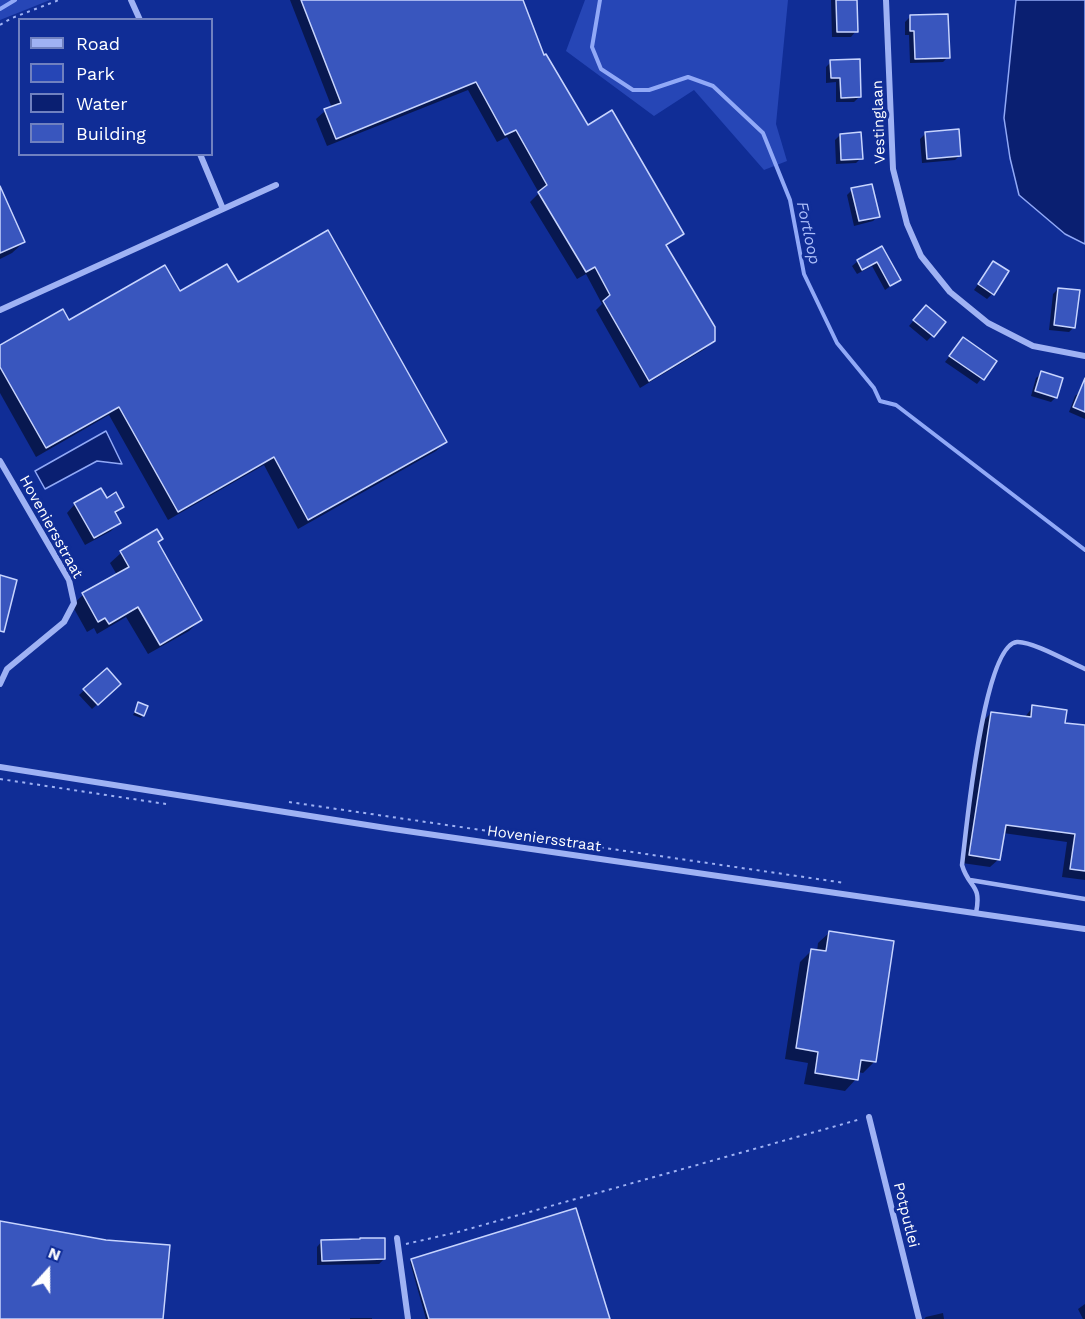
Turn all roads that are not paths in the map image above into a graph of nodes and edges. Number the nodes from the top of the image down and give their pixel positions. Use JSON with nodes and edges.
{"nodes":[{"id":1,"x":131,"y":0,"type":"edge"},
{"id":2,"x":886,"y":0,"type":"edge"},
{"id":3,"x":139,"y":18,"type":"edge"},
{"id":4,"x":201,"y":156,"type":"edge"},
{"id":5,"x":276,"y":185,"type":"dead end"},
{"id":6,"x":223,"y":209,"type":"junction"},
{"id":7,"x":0,"y":310,"type":"edge"},
{"id":8,"x":1085,"y":356,"type":"edge"},
{"id":9,"x":0,"y":461,"type":"edge"},
{"id":10,"x":1085,"y":669,"type":"edge"},
{"id":11,"x":0,"y":684,"type":"edge"},
{"id":12,"x":0,"y":767,"type":"edge"},
{"id":13,"x":970,"y":880,"type":"junction"},
{"id":14,"x":1085,"y":898,"type":"edge"},
{"id":15,"x":976,"y":913,"type":"junction"},
{"id":16,"x":1085,"y":929,"type":"edge"},
{"id":17,"x":869,"y":1117,"type":"road end"},
{"id":18,"x":397,"y":1242,"type":"road end"},
{"id":19,"x":408,"y":1319,"type":"edge"},
{"id":20,"x":919,"y":1319,"type":"edge"}],
"edges":[{"from":1,"to":3,"type":"street"},
{"from":2,"to":8,"type":"street","name":"Vestinglaan"},
{"from":4,"to":6,"type":"street"},
{"from":5,"to":6,"type":"street"},
{"from":6,"to":7,"type":"street"},
{"from":9,"to":11,"type":"street","name":"Hoveniersstraat"},
{"from":10,"to":13,"type":"lane"},
{"from":12,"to":15,"type":"street","name":"Hoveniersstraat"},
{"from":13,"to":14,"type":"lane"},
{"from":13,"to":15,"type":"lane"},
{"from":15,"to":16,"type":"street","name":"Hoveniersstraat"},
{"from":17,"to":20,"type":"street","name":"Potputlei"},
{"from":18,"to":19,"type":"street"}]}
